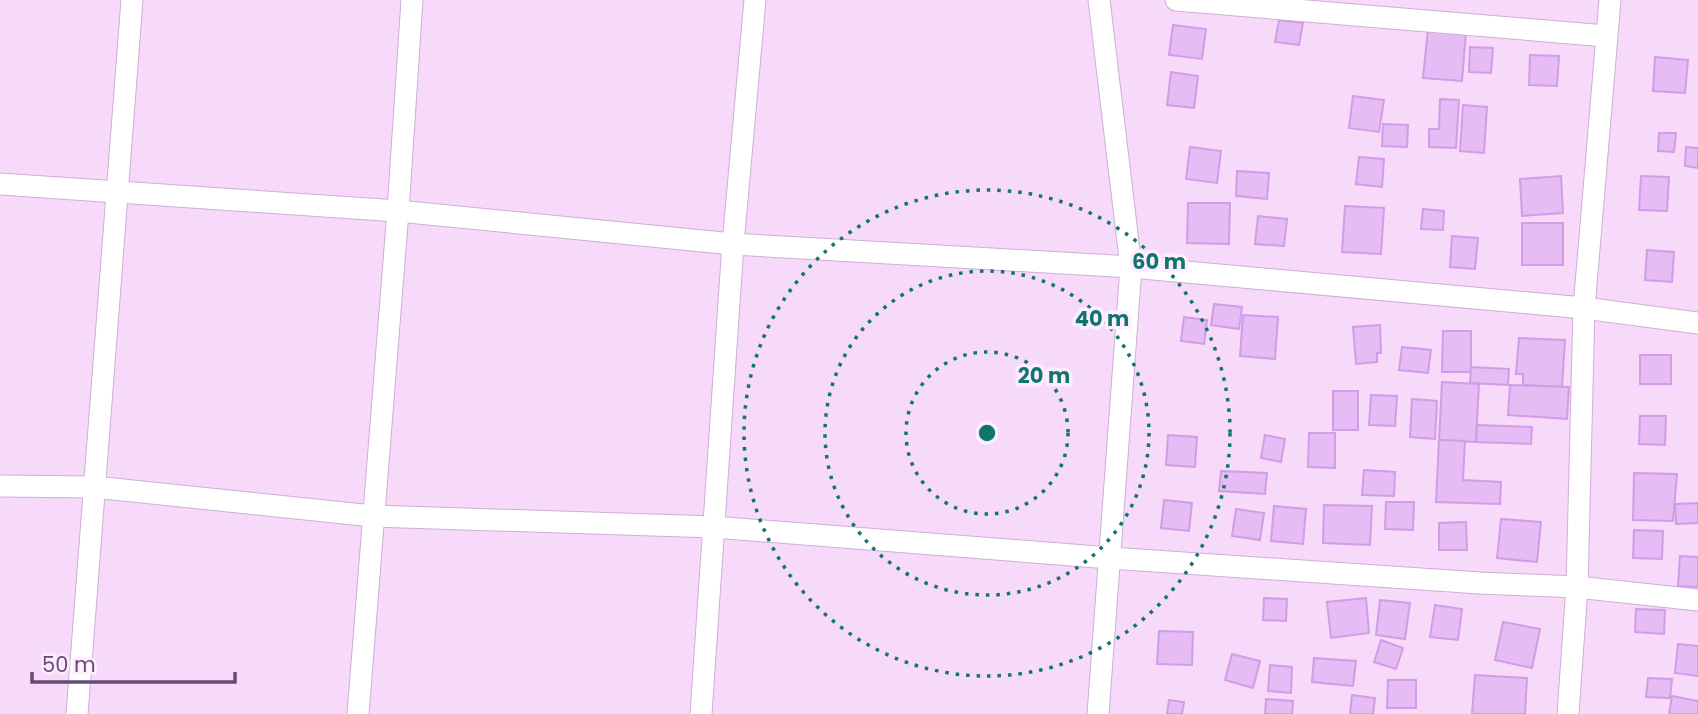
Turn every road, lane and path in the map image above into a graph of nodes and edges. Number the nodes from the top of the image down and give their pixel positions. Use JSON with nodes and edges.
{"nodes":[{"id":1,"x":132,"y":0,"type":"edge"},
{"id":2,"x":412,"y":0,"type":"edge"},
{"id":3,"x":755,"y":0,"type":"edge"},
{"id":4,"x":1099,"y":0,"type":"edge"},
{"id":5,"x":1176,"y":0,"type":"edge"},
{"id":6,"x":1610,"y":0,"type":"edge"},
{"id":7,"x":1606,"y":36,"type":"junction"},
{"id":8,"x":0,"y":184,"type":"edge"},
{"id":9,"x":116,"y":192,"type":"junction"},
{"id":10,"x":398,"y":211,"type":"junction"},
{"id":11,"x":733,"y":244,"type":"junction"},
{"id":12,"x":1131,"y":267,"type":"junction"},
{"id":13,"x":1584,"y":308,"type":"junction"},
{"id":14,"x":1698,"y":323,"type":"edge"},
{"id":15,"x":0,"y":486,"type":"edge"},
{"id":16,"x":94,"y":487,"type":"junction"},
{"id":17,"x":373,"y":516,"type":"junction"},
{"id":18,"x":714,"y":527,"type":"junction"},
{"id":19,"x":1110,"y":558,"type":"junction"},
{"id":20,"x":1577,"y":587,"type":"junction"},
{"id":21,"x":1698,"y":600,"type":"edge"},
{"id":22,"x":76,"y":714,"type":"edge"},
{"id":23,"x":358,"y":714,"type":"edge"},
{"id":24,"x":701,"y":714,"type":"edge"},
{"id":25,"x":1098,"y":714,"type":"edge"},
{"id":26,"x":1569,"y":714,"type":"edge"}],
"edges":[{"from":1,"to":9,"type":"street"},
{"from":2,"to":10,"type":"street"},
{"from":3,"to":11,"type":"street"},
{"from":4,"to":12,"type":"street"},
{"from":5,"to":7,"type":"street"},
{"from":6,"to":7,"type":"street"},
{"from":7,"to":13,"type":"street"},
{"from":8,"to":9,"type":"street"},
{"from":9,"to":10,"type":"street"},
{"from":9,"to":16,"type":"street"},
{"from":10,"to":11,"type":"street"},
{"from":10,"to":17,"type":"street"},
{"from":11,"to":12,"type":"street"},
{"from":11,"to":18,"type":"street"},
{"from":12,"to":13,"type":"street"},
{"from":12,"to":19,"type":"street"},
{"from":13,"to":14,"type":"street"},
{"from":13,"to":20,"type":"street"},
{"from":15,"to":16,"type":"street"},
{"from":16,"to":17,"type":"street"},
{"from":16,"to":22,"type":"street"},
{"from":17,"to":18,"type":"street"},
{"from":17,"to":23,"type":"street"},
{"from":18,"to":19,"type":"street"},
{"from":18,"to":24,"type":"street"},
{"from":19,"to":20,"type":"street"},
{"from":19,"to":25,"type":"street"},
{"from":20,"to":21,"type":"street"},
{"from":20,"to":26,"type":"street"}]}
